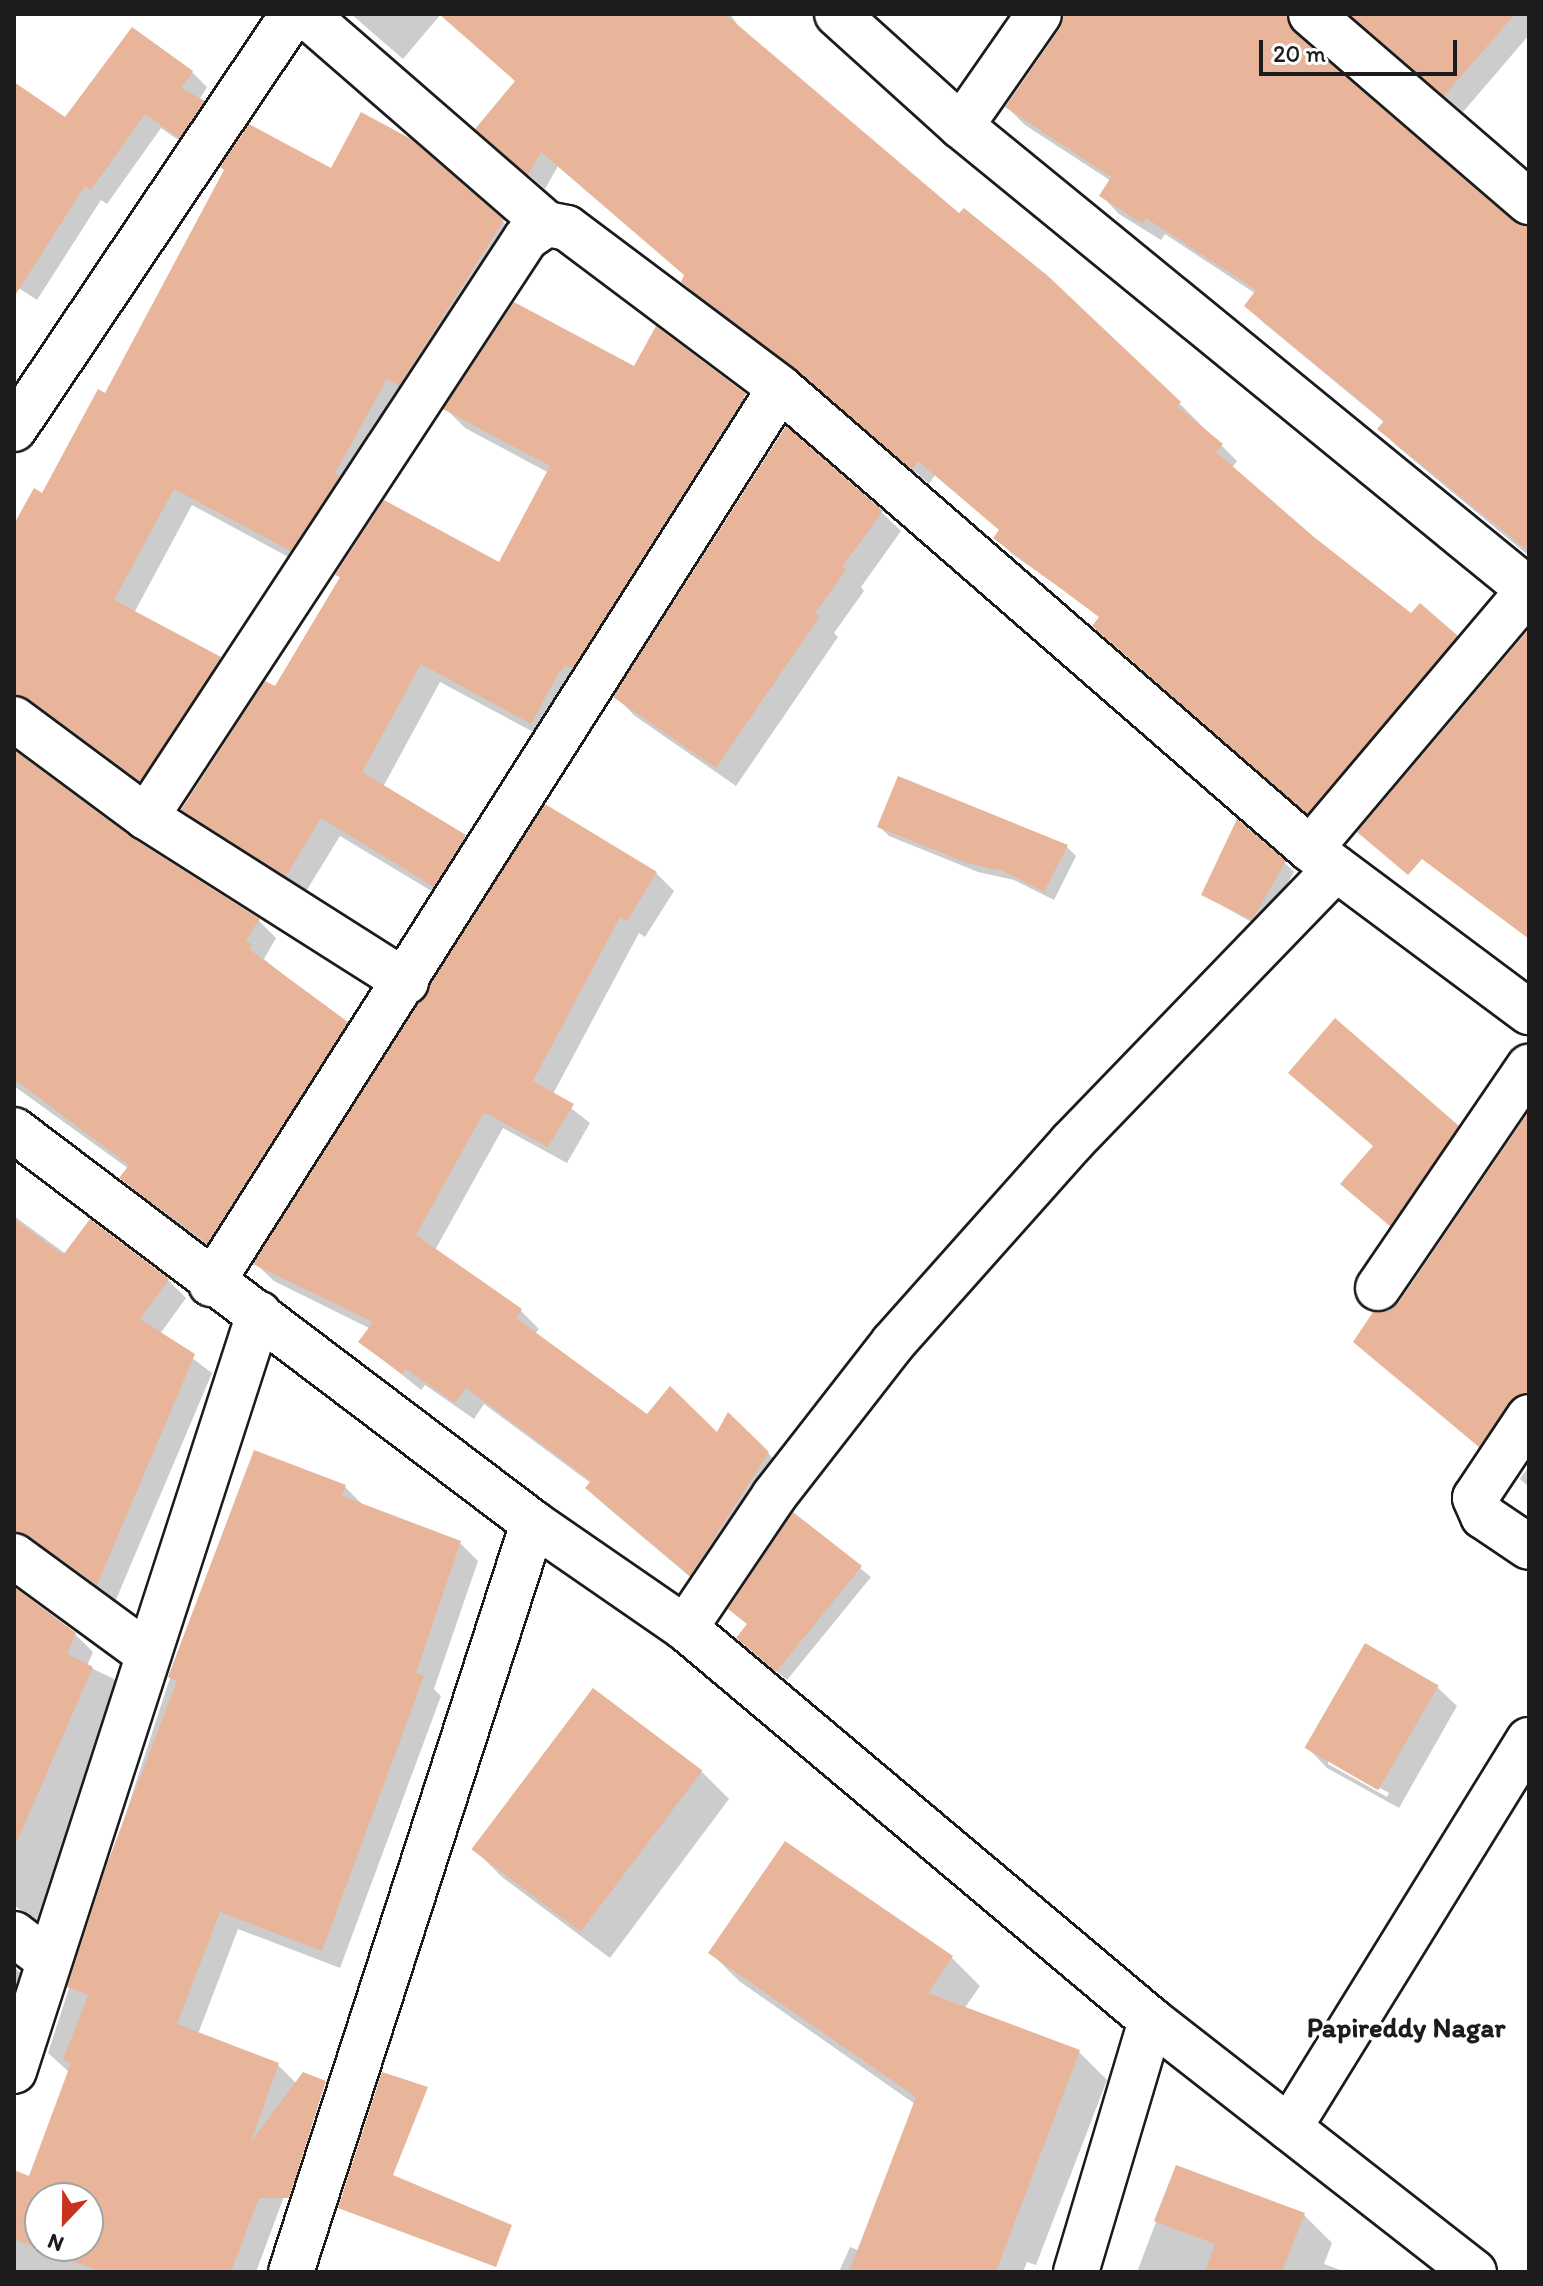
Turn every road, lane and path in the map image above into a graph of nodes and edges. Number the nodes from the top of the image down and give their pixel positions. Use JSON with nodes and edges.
{"nodes":[{"id":1,"x":293,"y":14,"type":"edge"},
{"id":2,"x":305,"y":14,"type":"edge"},
{"id":3,"x":837,"y":14,"type":"edge"},
{"id":4,"x":1039,"y":14,"type":"edge"},
{"id":5,"x":1311,"y":14,"type":"edge"},
{"id":6,"x":961,"y":126,"type":"junction"},
{"id":7,"x":1529,"y":202,"type":"edge"},
{"id":8,"x":547,"y":224,"type":"junction"},
{"id":9,"x":780,"y":388,"type":"junction"},
{"id":10,"x":14,"y":429,"type":"edge"},
{"id":11,"x":1529,"y":590,"type":"edge"},
{"id":12,"x":14,"y":719,"type":"edge"},
{"id":13,"x":146,"y":817,"type":"junction"},
{"id":14,"x":1323,"y":859,"type":"junction"},
{"id":15,"x":406,"y":982,"type":"junction"},
{"id":16,"x":1529,"y":1012,"type":"edge"},
{"id":17,"x":1529,"y":1067,"type":"edge"},
{"id":18,"x":14,"y":1130,"type":"edge"},
{"id":19,"x":211,"y":1284,"type":"junction"},
{"id":20,"x":1378,"y":1288,"type":"dead end"},
{"id":21,"x":259,"y":1314,"type":"junction"},
{"id":22,"x":1529,"y":1417,"type":"edge"},
{"id":23,"x":533,"y":1523,"type":"junction"},
{"id":24,"x":1529,"y":1547,"type":"edge"},
{"id":25,"x":14,"y":1556,"type":"edge"},
{"id":26,"x":685,"y":1628,"type":"junction"},
{"id":27,"x":148,"y":1654,"type":"junction"},
{"id":28,"x":1529,"y":1740,"type":"edge"},
{"id":29,"x":14,"y":1934,"type":"edge"},
{"id":30,"x":49,"y":1961,"type":"junction"},
{"id":31,"x":1151,"y":2020,"type":"junction"},
{"id":32,"x":14,"y":2071,"type":"edge"},
{"id":33,"x":1289,"y":2128,"type":"junction"},
{"id":34,"x":291,"y":2272,"type":"edge"},
{"id":35,"x":1076,"y":2272,"type":"edge"},
{"id":36,"x":1474,"y":2272,"type":"edge"}],
"edges":[{"from":1,"to":10,"type":"street"},
{"from":2,"to":8,"type":"street"},
{"from":3,"to":6,"type":"street"},
{"from":4,"to":6,"type":"street"},
{"from":5,"to":7,"type":"street"},
{"from":6,"to":11,"type":"street"},
{"from":8,"to":9,"type":"street"},
{"from":8,"to":13,"type":"street"},
{"from":9,"to":14,"type":"street"},
{"from":9,"to":15,"type":"street"},
{"from":11,"to":14,"type":"street"},
{"from":12,"to":13,"type":"street"},
{"from":13,"to":15,"type":"street"},
{"from":14,"to":16,"type":"street"},
{"from":14,"to":26,"type":"street"},
{"from":15,"to":19,"type":"street"},
{"from":17,"to":20,"type":"street"},
{"from":18,"to":19,"type":"street"},
{"from":19,"to":21,"type":"street"},
{"from":21,"to":23,"type":"street"},
{"from":21,"to":27,"type":"street"},
{"from":22,"to":24,"type":"street"},
{"from":23,"to":26,"type":"street"},
{"from":23,"to":34,"type":"street"},
{"from":25,"to":27,"type":"street"},
{"from":26,"to":31,"type":"street"},
{"from":27,"to":30,"type":"street"},
{"from":28,"to":33,"type":"street"},
{"from":29,"to":30,"type":"street"},
{"from":30,"to":32,"type":"street"},
{"from":31,"to":33,"type":"street"},
{"from":31,"to":35,"type":"street"},
{"from":33,"to":36,"type":"street"}]}
